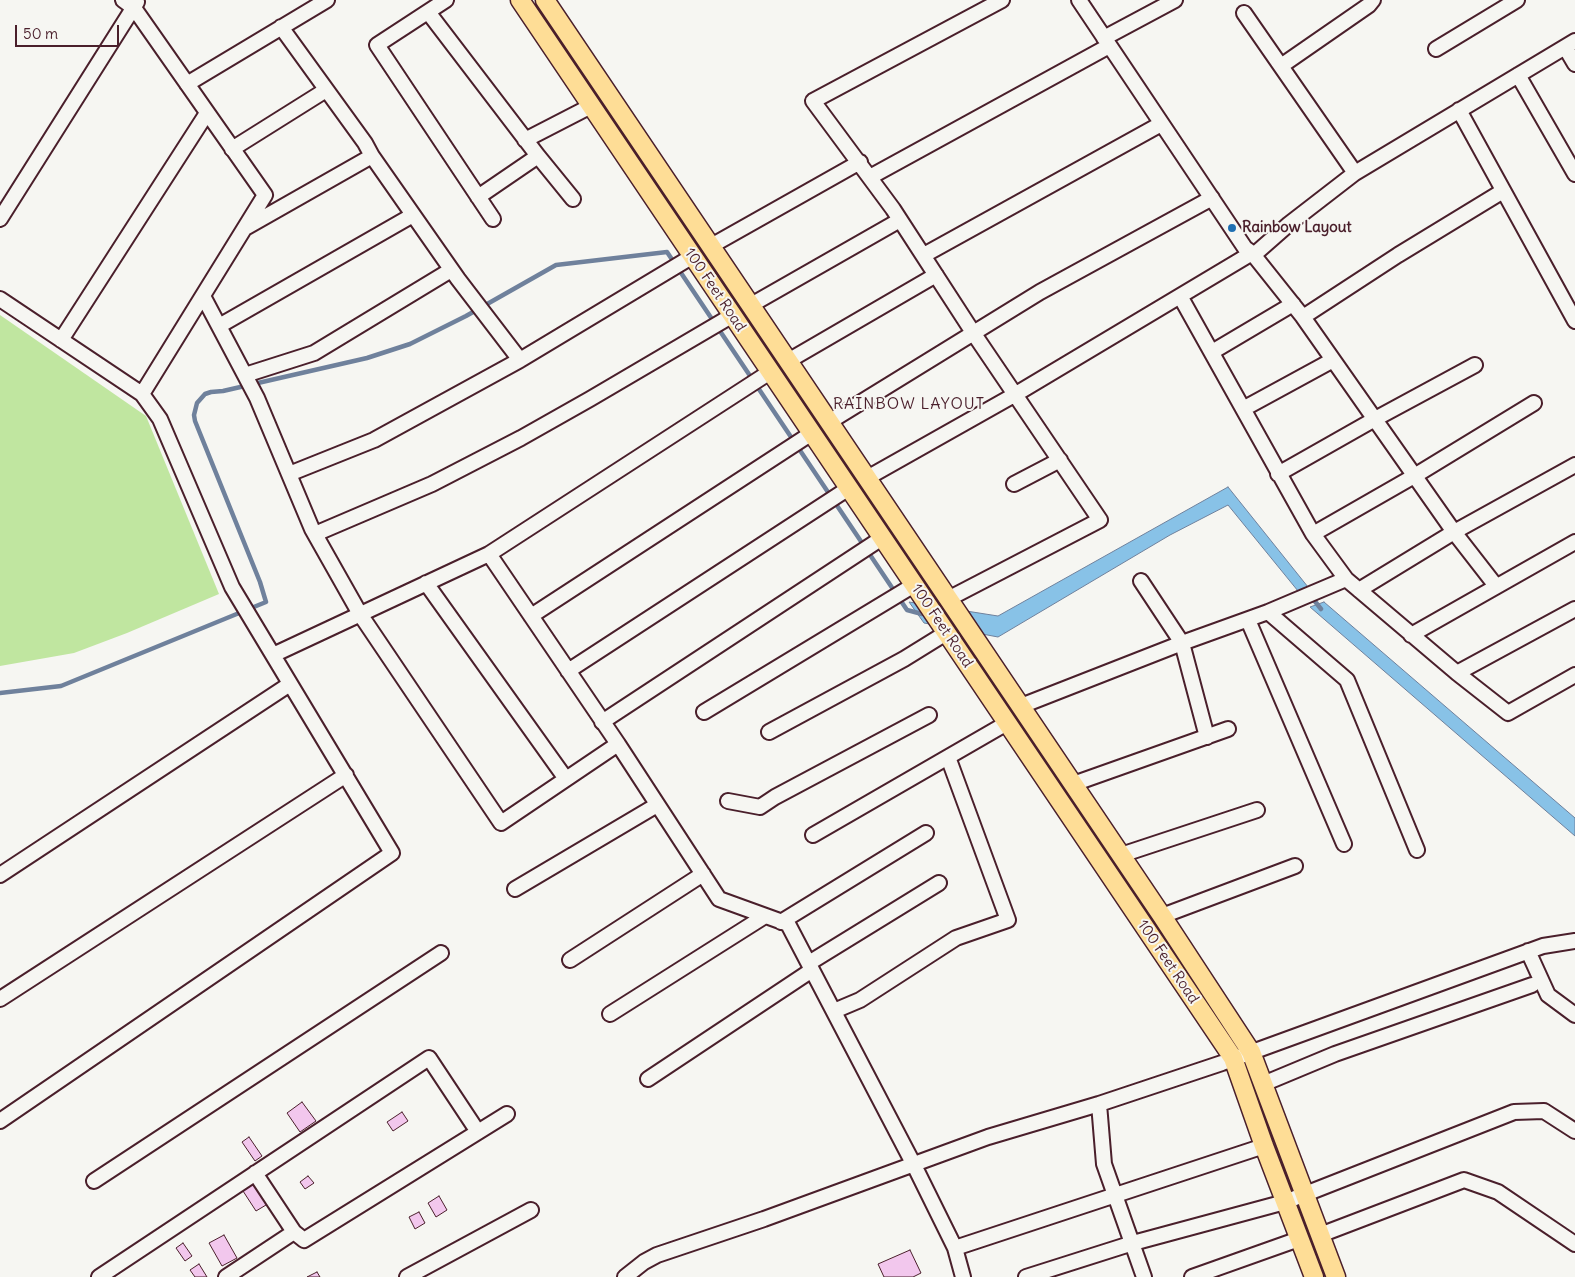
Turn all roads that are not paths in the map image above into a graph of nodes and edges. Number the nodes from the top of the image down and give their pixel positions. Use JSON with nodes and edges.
{"nodes":[{"id":1,"x":327,"y":0,"type":"edge"},
{"id":2,"x":446,"y":0,"type":"edge"},
{"id":3,"x":520,"y":0,"type":"edge"},
{"id":4,"x":545,"y":0,"type":"edge"},
{"id":5,"x":1002,"y":0,"type":"edge"},
{"id":6,"x":1079,"y":0,"type":"edge"},
{"id":7,"x":1175,"y":0,"type":"edge"},
{"id":8,"x":1373,"y":0,"type":"edge"},
{"id":9,"x":1517,"y":0,"type":"edge"},
{"id":10,"x":132,"y":3,"type":"edge"},
{"id":11,"x":428,"y":12,"type":"junction"},
{"id":12,"x":1244,"y":13,"type":"dead end"},
{"id":13,"x":282,"y":27,"type":"junction"},
{"id":14,"x":1107,"y":42,"type":"junction"},
{"id":15,"x":1570,"y":44,"type":"edge"},
{"id":16,"x":1436,"y":49,"type":"dead end"},
{"id":17,"x":1575,"y":64,"type":"edge"},
{"id":18,"x":1281,"y":66,"type":"junction"},
{"id":19,"x":1518,"y":75,"type":"junction"},
{"id":20,"x":187,"y":84,"type":"junction"},
{"id":21,"x":326,"y":90,"type":"junction"},
{"id":22,"x":591,"y":106,"type":"junction"},
{"id":23,"x":1459,"y":110,"type":"junction"},
{"id":24,"x":206,"y":113,"type":"junction"},
{"id":25,"x":1161,"y":124,"type":"junction"},
{"id":26,"x":525,"y":140,"type":"junction"},
{"id":27,"x":232,"y":149,"type":"junction"},
{"id":28,"x":372,"y":156,"type":"junction"},
{"id":29,"x":538,"y":156,"type":"junction"},
{"id":30,"x":860,"y":162,"type":"junction"},
{"id":31,"x":1355,"y":173,"type":"junction"},
{"id":32,"x":1575,"y":174,"type":"edge"},
{"id":33,"x":870,"y":177,"type":"junction"},
{"id":34,"x":1503,"y":192,"type":"junction"},
{"id":35,"x":478,"y":197,"type":"junction"},
{"id":36,"x":1212,"y":198,"type":"junction"},
{"id":37,"x":573,"y":199,"type":"dead end"},
{"id":38,"x":413,"y":215,"type":"junction"},
{"id":39,"x":0,"y":218,"type":"edge"},
{"id":40,"x":493,"y":220,"type":"dead end"},
{"id":41,"x":900,"y":220,"type":"junction"},
{"id":42,"x":244,"y":229,"type":"junction"},
{"id":43,"x":710,"y":246,"type":"junction"},
{"id":44,"x":1252,"y":253,"type":"junction"},
{"id":45,"x":693,"y":256,"type":"junction"},
{"id":46,"x":924,"y":256,"type":"junction"},
{"id":47,"x":451,"y":270,"type":"junction"},
{"id":48,"x":936,"y":275,"type":"junction"},
{"id":49,"x":203,"y":296,"type":"junction"},
{"id":50,"x":1180,"y":296,"type":"junction"},
{"id":51,"x":0,"y":299,"type":"edge"},
{"id":52,"x":1293,"y":304,"type":"junction"},
{"id":53,"x":750,"y":305,"type":"junction"},
{"id":54,"x":733,"y":316,"type":"junction"},
{"id":55,"x":1303,"y":317,"type":"junction"},
{"id":56,"x":1575,"y":321,"type":"edge"},
{"id":57,"x":219,"y":326,"type":"junction"},
{"id":58,"x":974,"y":334,"type":"junction"},
{"id":59,"x":61,"y":340,"type":"junction"},
{"id":60,"x":1212,"y":352,"type":"junction"},
{"id":61,"x":520,"y":360,"type":"junction"},
{"id":62,"x":1333,"y":360,"type":"junction"},
{"id":63,"x":788,"y":361,"type":"junction"},
{"id":64,"x":1476,"y":365,"type":"dead end"},
{"id":65,"x":770,"y":372,"type":"junction"},
{"id":66,"x":245,"y":375,"type":"junction"},
{"id":67,"x":142,"y":394,"type":"junction"},
{"id":68,"x":1016,"y":394,"type":"junction"},
{"id":69,"x":1534,"y":404,"type":"dead end"},
{"id":70,"x":1243,"y":409,"type":"junction"},
{"id":71,"x":1375,"y":419,"type":"junction"},
{"id":72,"x":829,"y":422,"type":"junction"},
{"id":73,"x":812,"y":433,"type":"junction"},
{"id":74,"x":1060,"y":460,"type":"junction"},
{"id":75,"x":1575,"y":465,"type":"edge"},
{"id":76,"x":289,"y":474,"type":"junction"},
{"id":77,"x":1278,"y":474,"type":"junction"},
{"id":78,"x":1416,"y":475,"type":"junction"},
{"id":79,"x":867,"y":478,"type":"junction"},
{"id":80,"x":1014,"y":484,"type":"dead end"},
{"id":81,"x":849,"y":488,"type":"junction"},
{"id":82,"x":1454,"y":532,"type":"junction"},
{"id":83,"x":315,"y":534,"type":"junction"},
{"id":84,"x":1313,"y":534,"type":"junction"},
{"id":85,"x":882,"y":538,"type":"junction"},
{"id":86,"x":1575,"y":542,"type":"edge"},
{"id":87,"x":489,"y":554,"type":"junction"},
{"id":88,"x":1346,"y":579,"type":"junction"},
{"id":89,"x":1141,"y":581,"type":"dead end"},
{"id":90,"x":426,"y":583,"type":"junction"},
{"id":91,"x":914,"y":585,"type":"junction"},
{"id":92,"x":1496,"y":586,"type":"junction"},
{"id":93,"x":1358,"y":590,"type":"junction"},
{"id":94,"x":948,"y":599,"type":"junction"},
{"id":95,"x":1575,"y":609,"type":"edge"},
{"id":96,"x":1268,"y":612,"type":"junction"},
{"id":97,"x":360,"y":614,"type":"junction"},
{"id":98,"x":531,"y":616,"type":"junction"},
{"id":99,"x":1248,"y":620,"type":"junction"},
{"id":100,"x":946,"y":633,"type":"junction"},
{"id":101,"x":1411,"y":635,"type":"junction"},
{"id":102,"x":1182,"y":643,"type":"junction"},
{"id":103,"x":273,"y":655,"type":"junction"},
{"id":104,"x":568,"y":671,"type":"junction"},
{"id":105,"x":1457,"y":673,"type":"junction"},
{"id":106,"x":1575,"y":675,"type":"edge"},
{"id":107,"x":290,"y":684,"type":"junction"},
{"id":108,"x":1020,"y":706,"type":"junction"},
{"id":109,"x":704,"y":712,"type":"dead end"},
{"id":110,"x":929,"y":715,"type":"dead end"},
{"id":111,"x":602,"y":722,"type":"junction"},
{"id":112,"x":1007,"y":723,"type":"junction"},
{"id":113,"x":1228,"y":729,"type":"dead end"},
{"id":114,"x":769,"y":732,"type":"dead end"},
{"id":115,"x":1208,"y":737,"type":"junction"},
{"id":116,"x":618,"y":744,"type":"junction"},
{"id":117,"x":948,"y":757,"type":"junction"},
{"id":118,"x":346,"y":776,"type":"junction"},
{"id":119,"x":566,"y":779,"type":"junction"},
{"id":120,"x":1073,"y":784,"type":"junction"},
{"id":121,"x":728,"y":801,"type":"dead end"},
{"id":122,"x":657,"y":805,"type":"junction"},
{"id":123,"x":1257,"y":810,"type":"dead end"},
{"id":124,"x":926,"y":833,"type":"dead end"},
{"id":125,"x":813,"y":835,"type":"dead end"},
{"id":126,"x":1344,"y":844,"type":"dead end"},
{"id":127,"x":1416,"y":850,"type":"dead end"},
{"id":128,"x":1121,"y":855,"type":"junction"},
{"id":129,"x":1295,"y":866,"type":"dead end"},
{"id":130,"x":703,"y":874,"type":"junction"},
{"id":131,"x":0,"y":875,"type":"edge"},
{"id":132,"x":940,"y":883,"type":"dead end"},
{"id":133,"x":514,"y":889,"type":"dead end"},
{"id":134,"x":765,"y":916,"type":"junction"},
{"id":135,"x":1162,"y":916,"type":"junction"},
{"id":136,"x":782,"y":922,"type":"junction"},
{"id":137,"x":1575,"y":941,"type":"edge"},
{"id":138,"x":1528,"y":951,"type":"junction"},
{"id":139,"x":440,"y":952,"type":"dead end"},
{"id":140,"x":570,"y":960,"type":"dead end"},
{"id":141,"x":810,"y":967,"type":"junction"},
{"id":142,"x":1532,"y":985,"type":"dead end"},
{"id":143,"x":0,"y":999,"type":"edge"},
{"id":144,"x":834,"y":1011,"type":"junction"},
{"id":145,"x":610,"y":1014,"type":"dead end"},
{"id":146,"x":1575,"y":1015,"type":"edge"},
{"id":147,"x":1251,"y":1052,"type":"junction"},
{"id":148,"x":1233,"y":1058,"type":"junction"},
{"id":149,"x":648,"y":1080,"type":"dead end"},
{"id":150,"x":1263,"y":1084,"type":"junction"},
{"id":151,"x":1099,"y":1104,"type":"junction"},
{"id":152,"x":507,"y":1114,"type":"dead end"},
{"id":153,"x":0,"y":1121,"type":"edge"},
{"id":154,"x":1575,"y":1131,"type":"edge"},
{"id":155,"x":478,"y":1132,"type":"junction"},
{"id":156,"x":1264,"y":1146,"type":"junction"},
{"id":157,"x":914,"y":1165,"type":"junction"},
{"id":158,"x":255,"y":1173,"type":"junction"},
{"id":159,"x":94,"y":1181,"type":"dead end"},
{"id":160,"x":1304,"y":1194,"type":"junction"},
{"id":161,"x":1114,"y":1195,"type":"junction"},
{"id":162,"x":1285,"y":1202,"type":"junction"},
{"id":163,"x":531,"y":1210,"type":"dead end"},
{"id":164,"x":294,"y":1232,"type":"junction"},
{"id":165,"x":1320,"y":1235,"type":"junction"},
{"id":166,"x":1300,"y":1239,"type":"junction"},
{"id":167,"x":1133,"y":1243,"type":"junction"},
{"id":168,"x":1575,"y":1244,"type":"edge"},
{"id":169,"x":956,"y":1248,"type":"junction"},
{"id":170,"x":100,"y":1277,"type":"edge"},
{"id":171,"x":226,"y":1277,"type":"edge"},
{"id":172,"x":406,"y":1277,"type":"edge"},
{"id":173,"x":625,"y":1277,"type":"edge"},
{"id":174,"x":963,"y":1277,"type":"edge"},
{"id":175,"x":1026,"y":1277,"type":"edge"},
{"id":176,"x":1144,"y":1277,"type":"edge"},
{"id":177,"x":1192,"y":1277,"type":"edge"},
{"id":178,"x":1314,"y":1277,"type":"edge"},
{"id":179,"x":1336,"y":1277,"type":"edge"}],
"edges":[{"from":1,"to":13,"type":"street"},
{"from":2,"to":11,"type":"street"},
{"from":3,"to":22,"type":"main road","name":"100 Feet Road"},
{"from":4,"to":43,"type":"main road","name":"100 Feet Road"},
{"from":5,"to":30,"type":"street"},
{"from":6,"to":14,"type":"street"},
{"from":7,"to":14,"type":"street"},
{"from":8,"to":18,"type":"street"},
{"from":9,"to":16,"type":"street"},
{"from":10,"to":20,"type":"street"},
{"from":10,"to":39,"type":"street"},
{"from":11,"to":26,"type":"street"},
{"from":11,"to":35,"type":"street"},
{"from":12,"to":18,"type":"street"},
{"from":13,"to":20,"type":"street"},
{"from":13,"to":21,"type":"street"},
{"from":14,"to":25,"type":"street"},
{"from":14,"to":33,"type":"street"},
{"from":15,"to":17,"type":"street"},
{"from":15,"to":19,"type":"street"},
{"from":18,"to":31,"type":"street"},
{"from":19,"to":23,"type":"street"},
{"from":19,"to":32,"type":"street"},
{"from":20,"to":24,"type":"street"},
{"from":21,"to":27,"type":"street"},
{"from":21,"to":28,"type":"street"},
{"from":22,"to":26,"type":"street"},
{"from":22,"to":45,"type":"main road","name":"100 Feet Road"},
{"from":23,"to":31,"type":"street"},
{"from":23,"to":34,"type":"street"},
{"from":24,"to":27,"type":"street"},
{"from":24,"to":59,"type":"street"},
{"from":25,"to":36,"type":"street"},
{"from":25,"to":46,"type":"street"},
{"from":26,"to":29,"type":"street"},
{"from":27,"to":42,"type":"street"},
{"from":28,"to":38,"type":"street"},
{"from":28,"to":42,"type":"street"},
{"from":29,"to":35,"type":"street"},
{"from":29,"to":37,"type":"street"},
{"from":30,"to":33,"type":"street"},
{"from":30,"to":43,"type":"street"},
{"from":31,"to":44,"type":"street"},
{"from":33,"to":41,"type":"street"},
{"from":34,"to":55,"type":"street"},
{"from":34,"to":56,"type":"street"},
{"from":35,"to":40,"type":"street"},
{"from":36,"to":44,"type":"street"},
{"from":36,"to":58,"type":"street"},
{"from":38,"to":47,"type":"street"},
{"from":38,"to":57,"type":"street"},
{"from":41,"to":46,"type":"street"},
{"from":41,"to":53,"type":"street"},
{"from":42,"to":49,"type":"street"},
{"from":43,"to":53,"type":"main road","name":"100 Feet Road"},
{"from":44,"to":50,"type":"street"},
{"from":44,"to":52,"type":"street"},
{"from":45,"to":54,"type":"main road","name":"100 Feet Road"},
{"from":45,"to":61,"type":"street"},
{"from":46,"to":48,"type":"street"},
{"from":47,"to":61,"type":"street"},
{"from":47,"to":66,"type":"street"},
{"from":48,"to":58,"type":"street"},
{"from":48,"to":63,"type":"street"},
{"from":49,"to":57,"type":"street"},
{"from":49,"to":67,"type":"street"},
{"from":50,"to":60,"type":"street"},
{"from":50,"to":68,"type":"street"},
{"from":51,"to":59,"type":"street"},
{"from":52,"to":55,"type":"street"},
{"from":52,"to":60,"type":"street"},
{"from":53,"to":63,"type":"main road","name":"100 Feet Road"},
{"from":54,"to":65,"type":"main road","name":"100 Feet Road"},
{"from":54,"to":83,"type":"street"},
{"from":55,"to":62,"type":"street"},
{"from":57,"to":66,"type":"street"},
{"from":58,"to":68,"type":"street"},
{"from":58,"to":72,"type":"street"},
{"from":59,"to":67,"type":"street"},
{"from":60,"to":70,"type":"street"},
{"from":61,"to":76,"type":"street"},
{"from":62,"to":70,"type":"street"},
{"from":62,"to":71,"type":"street"},
{"from":63,"to":72,"type":"main road","name":"100 Feet Road"},
{"from":64,"to":71,"type":"street"},
{"from":65,"to":73,"type":"main road","name":"100 Feet Road"},
{"from":65,"to":87,"type":"street"},
{"from":66,"to":76,"type":"street"},
{"from":67,"to":103,"type":"street"},
{"from":68,"to":74,"type":"street"},
{"from":68,"to":79,"type":"street"},
{"from":69,"to":78,"type":"street"},
{"from":70,"to":77,"type":"street"},
{"from":71,"to":77,"type":"street"},
{"from":71,"to":78,"type":"street"},
{"from":72,"to":79,"type":"main road","name":"100 Feet Road"},
{"from":73,"to":81,"type":"main road","name":"100 Feet Road"},
{"from":73,"to":98,"type":"street"},
{"from":74,"to":80,"type":"street"},
{"from":74,"to":94,"type":"street"},
{"from":75,"to":82,"type":"street"},
{"from":76,"to":83,"type":"street"},
{"from":77,"to":84,"type":"street"},
{"from":78,"to":82,"type":"street"},
{"from":78,"to":84,"type":"street"},
{"from":79,"to":94,"type":"main road","name":"100 Feet Road"},
{"from":81,"to":85,"type":"main road","name":"100 Feet Road"},
{"from":81,"to":104,"type":"street"},
{"from":82,"to":92,"type":"street"},
{"from":82,"to":93,"type":"street"},
{"from":83,"to":97,"type":"street"},
{"from":84,"to":88,"type":"street"},
{"from":85,"to":91,"type":"main road","name":"100 Feet Road"},
{"from":85,"to":111,"type":"street"},
{"from":86,"to":92,"type":"street"},
{"from":87,"to":90,"type":"street"},
{"from":87,"to":98,"type":"street"},
{"from":88,"to":93,"type":"street"},
{"from":88,"to":96,"type":"street"},
{"from":89,"to":102,"type":"street"},
{"from":90,"to":97,"type":"street"},
{"from":90,"to":119,"type":"street"},
{"from":91,"to":100,"type":"main road","name":"100 Feet Road"},
{"from":91,"to":109,"type":"street"},
{"from":92,"to":101,"type":"street"},
{"from":93,"to":101,"type":"street"},
{"from":94,"to":108,"type":"main road","name":"100 Feet Road"},
{"from":95,"to":105,"type":"street"},
{"from":96,"to":99,"type":"street"},
{"from":96,"to":127,"type":"street"},
{"from":97,"to":103,"type":"street"},
{"from":97,"to":119,"type":"street"},
{"from":98,"to":104,"type":"street"},
{"from":99,"to":102,"type":"street"},
{"from":99,"to":126,"type":"street"},
{"from":100,"to":112,"type":"main road","name":"100 Feet Road"},
{"from":100,"to":114,"type":"street"},
{"from":101,"to":105,"type":"street"},
{"from":102,"to":108,"type":"street"},
{"from":102,"to":115,"type":"street"},
{"from":103,"to":107,"type":"street"},
{"from":104,"to":111,"type":"street"},
{"from":105,"to":106,"type":"street"},
{"from":107,"to":118,"type":"street"},
{"from":107,"to":131,"type":"street"},
{"from":108,"to":120,"type":"main road","name":"100 Feet Road"},
{"from":110,"to":121,"type":"street"},
{"from":111,"to":116,"type":"street"},
{"from":112,"to":117,"type":"street"},
{"from":112,"to":148,"type":"main road","name":"100 Feet Road"},
{"from":113,"to":115,"type":"street"},
{"from":115,"to":120,"type":"street"},
{"from":116,"to":119,"type":"street"},
{"from":116,"to":122,"type":"street"},
{"from":117,"to":125,"type":"street"},
{"from":117,"to":144,"type":"street"},
{"from":118,"to":143,"type":"street"},
{"from":118,"to":153,"type":"street"},
{"from":120,"to":128,"type":"main road","name":"100 Feet Road"},
{"from":122,"to":130,"type":"street"},
{"from":122,"to":133,"type":"street"},
{"from":123,"to":128,"type":"street"},
{"from":124,"to":136,"type":"street"},
{"from":128,"to":135,"type":"main road","name":"100 Feet Road"},
{"from":129,"to":135,"type":"street"},
{"from":130,"to":134,"type":"street"},
{"from":130,"to":140,"type":"street"},
{"from":132,"to":141,"type":"street"},
{"from":134,"to":136,"type":"street"},
{"from":134,"to":145,"type":"street"},
{"from":135,"to":147,"type":"main road","name":"100 Feet Road"},
{"from":136,"to":141,"type":"street"},
{"from":137,"to":138,"type":"street"},
{"from":138,"to":146,"type":"street"},
{"from":138,"to":147,"type":"street"},
{"from":139,"to":159,"type":"street"},
{"from":141,"to":144,"type":"street"},
{"from":141,"to":149,"type":"street"},
{"from":142,"to":150,"type":"street"},
{"from":144,"to":157,"type":"street"},
{"from":147,"to":148,"type":"street"},
{"from":147,"to":150,"type":"main road","name":"100 Feet Road"},
{"from":148,"to":151,"type":"street"},
{"from":148,"to":156,"type":"main road","name":"100 Feet Road"},
{"from":150,"to":160,"type":"main road","name":"100 Feet Road"},
{"from":151,"to":157,"type":"street"},
{"from":151,"to":161,"type":"street"},
{"from":152,"to":155,"type":"street"},
{"from":154,"to":160,"type":"street"},
{"from":155,"to":158,"type":"street"},
{"from":155,"to":164,"type":"street"},
{"from":156,"to":161,"type":"street"},
{"from":156,"to":162,"type":"main road","name":"100 Feet Road"},
{"from":157,"to":169,"type":"street"},
{"from":157,"to":173,"type":"street"},
{"from":158,"to":164,"type":"street"},
{"from":158,"to":170,"type":"street"},
{"from":160,"to":162,"type":"street"},
{"from":160,"to":165,"type":"main road","name":"100 Feet Road"},
{"from":161,"to":167,"type":"street"},
{"from":161,"to":169,"type":"street"},
{"from":162,"to":166,"type":"main road","name":"100 Feet Road"},
{"from":162,"to":167,"type":"street"},
{"from":163,"to":172,"type":"street"},
{"from":164,"to":171,"type":"street"},
{"from":165,"to":168,"type":"street"},
{"from":165,"to":179,"type":"main road","name":"100 Feet Road"},
{"from":166,"to":177,"type":"street"},
{"from":166,"to":178,"type":"main road","name":"100 Feet Road"},
{"from":167,"to":175,"type":"street"},
{"from":167,"to":176,"type":"street"},
{"from":169,"to":174,"type":"street"}]}
